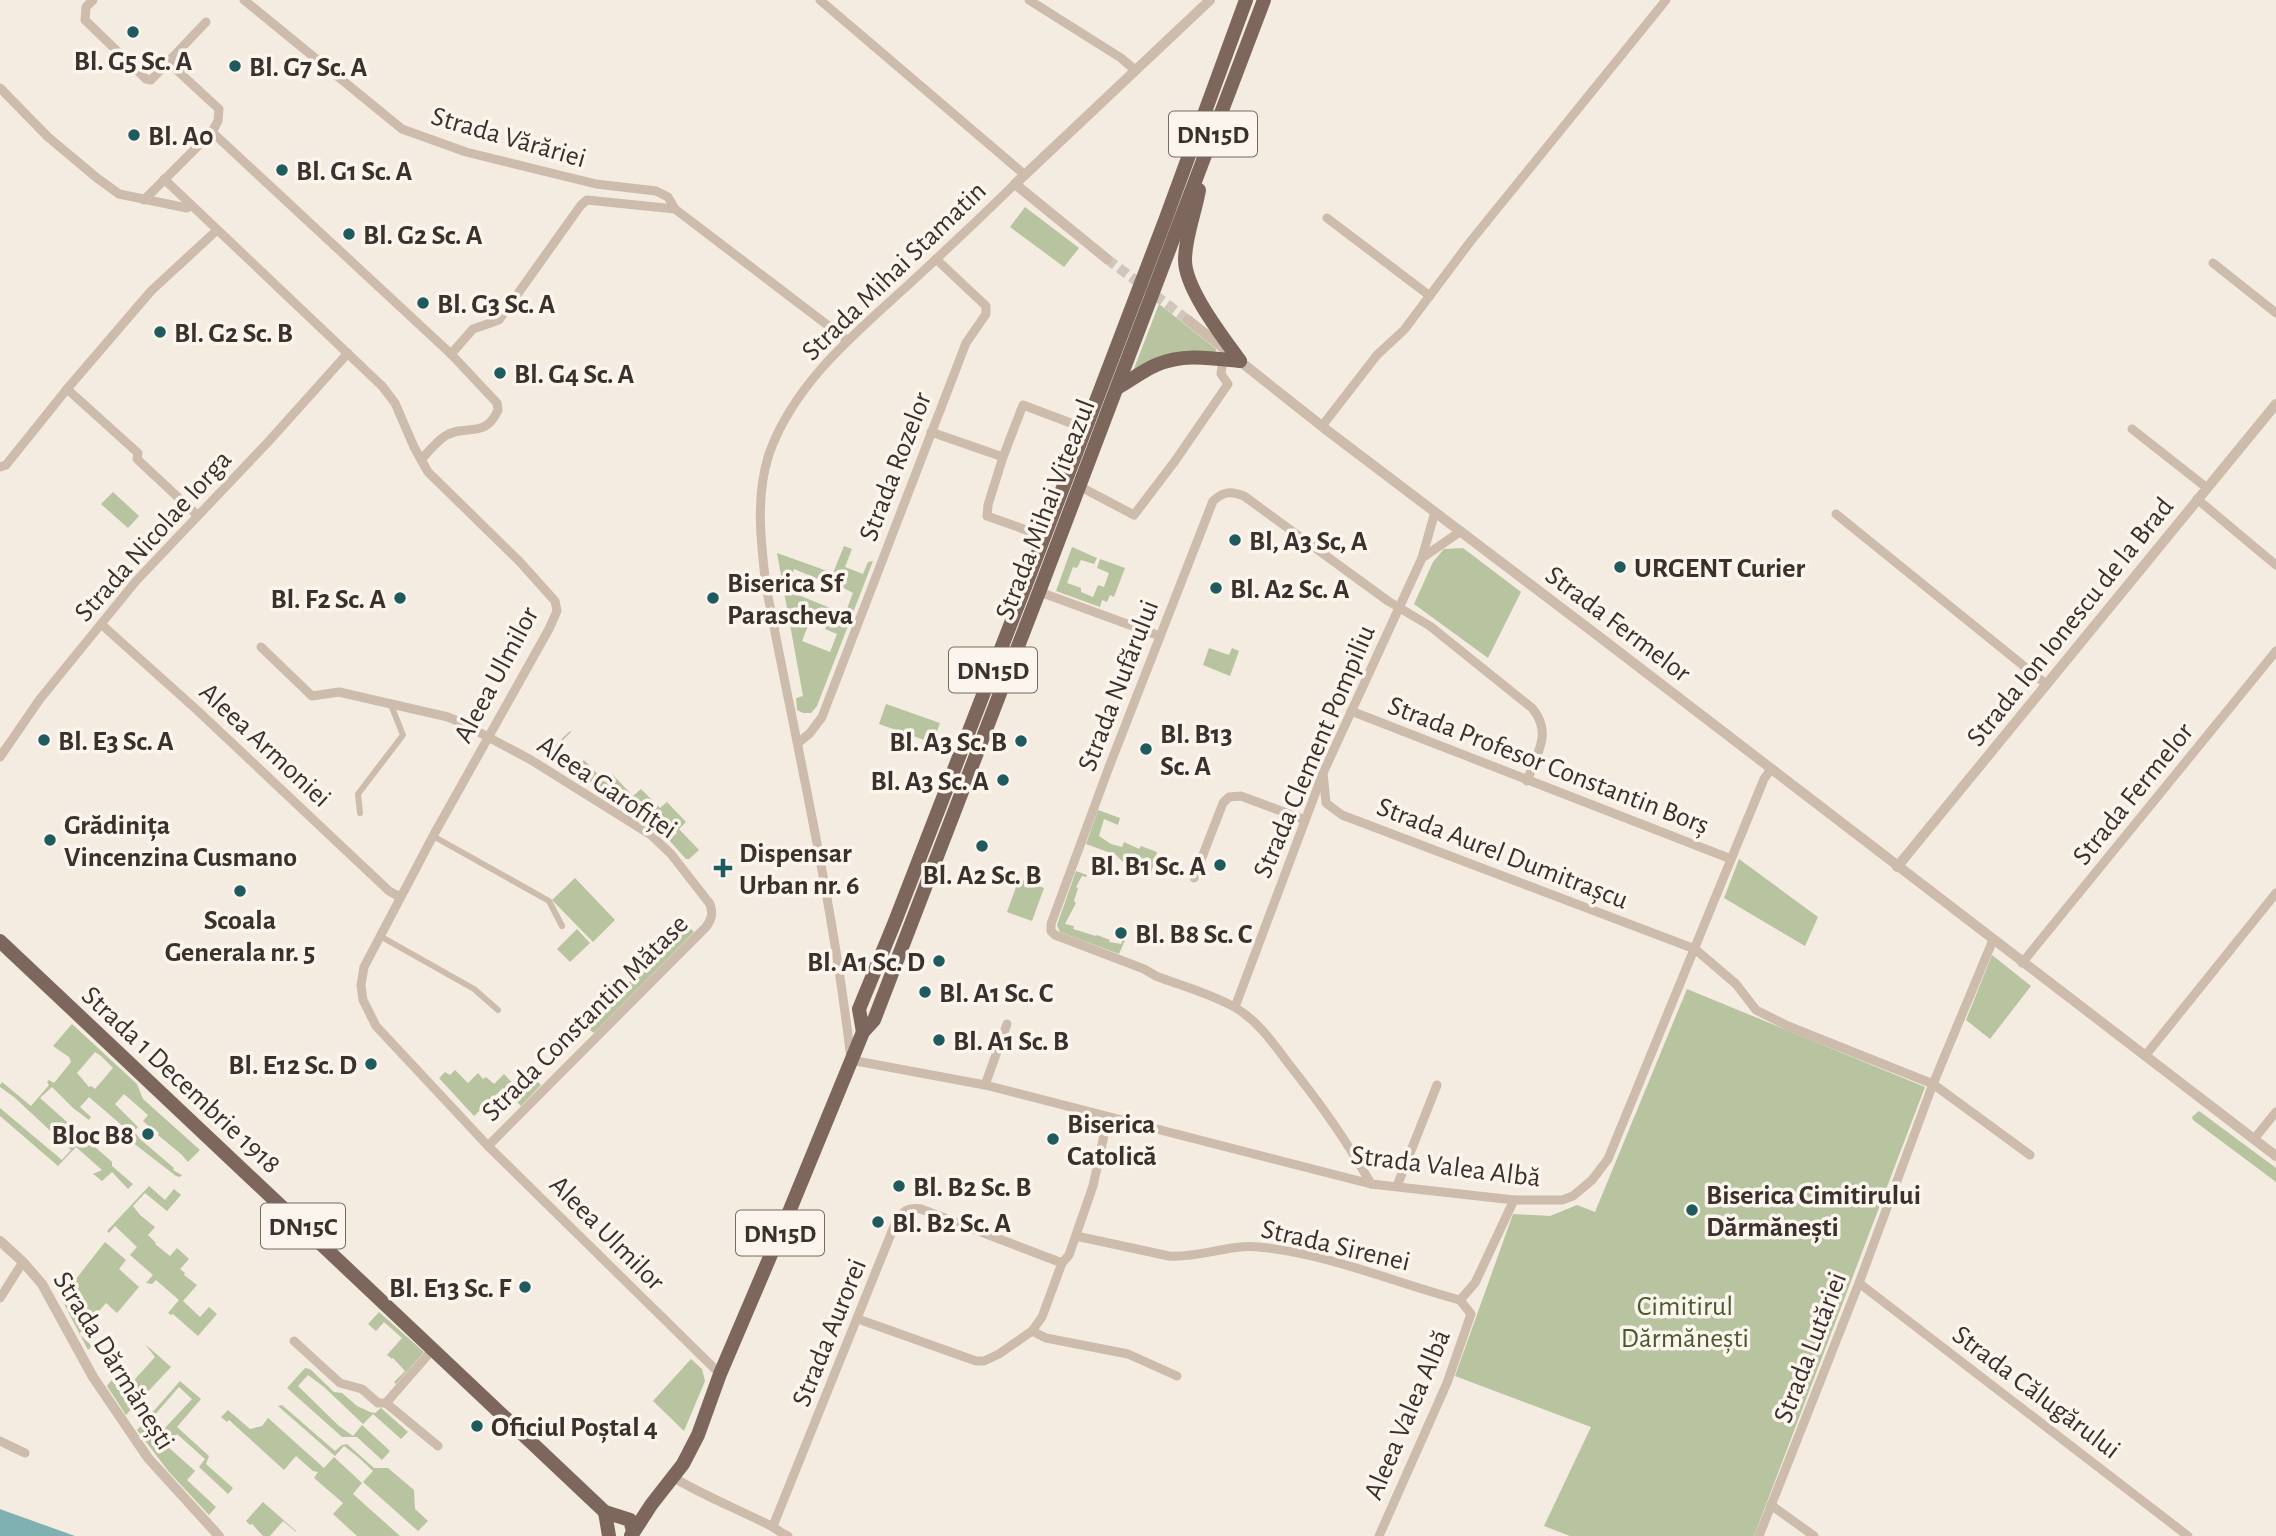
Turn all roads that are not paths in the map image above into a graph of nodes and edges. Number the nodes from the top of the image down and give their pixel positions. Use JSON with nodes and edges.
{"nodes":[{"id":1,"x":93,"y":0,"type":"edge"},
{"id":2,"x":244,"y":0,"type":"edge"},
{"id":3,"x":820,"y":0,"type":"edge"},
{"id":4,"x":1029,"y":0,"type":"edge"},
{"id":5,"x":1210,"y":0,"type":"edge"},
{"id":6,"x":1245,"y":0,"type":"edge"},
{"id":7,"x":1264,"y":0,"type":"edge"},
{"id":8,"x":1666,"y":0,"type":"edge"},
{"id":9,"x":206,"y":22,"type":"dead end"},
{"id":10,"x":168,"y":62,"type":"junction"},
{"id":11,"x":1135,"y":70,"type":"junction"},
{"id":12,"x":0,"y":88,"type":"edge"},
{"id":13,"x":212,"y":132,"type":"junction"},
{"id":14,"x":1207,"y":149,"type":"junction"},
{"id":15,"x":1025,"y":175,"type":"junction"},
{"id":16,"x":164,"y":179,"type":"junction"},
{"id":17,"x":1015,"y":184,"type":"junction"},
{"id":18,"x":144,"y":200,"type":"junction"},
{"id":19,"x":191,"y":205,"type":"junction"},
{"id":20,"x":675,"y":209,"type":"junction"},
{"id":21,"x":1327,"y":219,"type":"dead end"},
{"id":22,"x":216,"y":231,"type":"junction"},
{"id":23,"x":936,"y":259,"type":"junction"},
{"id":24,"x":1107,"y":259,"type":"tunnel mouth"},
{"id":25,"x":2213,"y":263,"type":"dead end"},
{"id":26,"x":1430,"y":296,"type":"junction"},
{"id":27,"x":2276,"y":313,"type":"edge"},
{"id":28,"x":1188,"y":320,"type":"tunnel mouth"},
{"id":29,"x":848,"y":340,"type":"junction"},
{"id":30,"x":348,"y":353,"type":"junction"},
{"id":31,"x":451,"y":354,"type":"junction"},
{"id":32,"x":1223,"y":359,"type":"junction"},
{"id":33,"x":1240,"y":361,"type":"junction"},
{"id":34,"x":1117,"y":388,"type":"junction"},
{"id":35,"x":67,"y":389,"type":"junction"},
{"id":36,"x":2276,"y":404,"type":"edge"},
{"id":37,"x":1322,"y":426,"type":"junction"},
{"id":38,"x":1084,"y":428,"type":"junction"},
{"id":39,"x":2132,"y":429,"type":"dead end"},
{"id":40,"x":931,"y":432,"type":"junction"},
{"id":41,"x":1077,"y":445,"type":"junction"},
{"id":42,"x":1092,"y":451,"type":"junction"},
{"id":43,"x":1003,"y":457,"type":"junction"},
{"id":44,"x":421,"y":460,"type":"junction"},
{"id":45,"x":0,"y":467,"type":"edge"},
{"id":46,"x":1079,"y":486,"type":"junction"},
{"id":47,"x":2207,"y":488,"type":"junction"},
{"id":48,"x":2197,"y":499,"type":"junction"},
{"id":49,"x":1435,"y":512,"type":"junction"},
{"id":50,"x":1836,"y":514,"type":"dead end"},
{"id":51,"x":197,"y":515,"type":"junction"},
{"id":52,"x":1461,"y":531,"type":"junction"},
{"id":53,"x":1043,"y":536,"type":"junction"},
{"id":54,"x":1422,"y":558,"type":"junction"},
{"id":55,"x":2276,"y":565,"type":"edge"},
{"id":56,"x":1025,"y":587,"type":"junction"},
{"id":57,"x":1040,"y":592,"type":"junction"},
{"id":58,"x":1399,"y":606,"type":"junction"},
{"id":59,"x":100,"y":624,"type":"junction"},
{"id":60,"x":1160,"y":636,"type":"junction"},
{"id":61,"x":261,"y":647,"type":"dead end"},
{"id":62,"x":2276,"y":651,"type":"edge"},
{"id":63,"x":2046,"y":684,"type":"junction"},
{"id":64,"x":391,"y":705,"type":"junction"},
{"id":65,"x":1351,"y":711,"type":"junction"},
{"id":66,"x":488,"y":736,"type":"junction"},
{"id":67,"x":798,"y":743,"type":"junction"},
{"id":68,"x":0,"y":757,"type":"edge"},
{"id":69,"x":1771,"y":769,"type":"junction"},
{"id":70,"x":1323,"y":773,"type":"junction"},
{"id":71,"x":1527,"y":780,"type":"junction"},
{"id":72,"x":360,"y":813,"type":"dead end"},
{"id":73,"x":1305,"y":820,"type":"junction"},
{"id":74,"x":433,"y":836,"type":"junction"},
{"id":75,"x":1731,"y":859,"type":"junction"},
{"id":76,"x":1897,"y":867,"type":"junction"},
{"id":77,"x":1194,"y":878,"type":"dead end"},
{"id":78,"x":2276,"y":893,"type":"edge"},
{"id":79,"x":400,"y":897,"type":"junction"},
{"id":80,"x":711,"y":919,"type":"joint"},
{"id":81,"x":562,"y":926,"type":"dead end"},
{"id":82,"x":380,"y":936,"type":"junction"},
{"id":83,"x":1993,"y":940,"type":"junction"},
{"id":84,"x":0,"y":941,"type":"edge"},
{"id":85,"x":1695,"y":950,"type":"junction"},
{"id":86,"x":2022,"y":963,"type":"junction"},
{"id":87,"x":1235,"y":1007,"type":"junction"},
{"id":88,"x":852,"y":1008,"type":"junction"},
{"id":89,"x":498,"y":1010,"type":"dead end"},
{"id":90,"x":1007,"y":1024,"type":"dead end"},
{"id":91,"x":863,"y":1032,"type":"junction"},
{"id":92,"x":2145,"y":1056,"type":"junction"},
{"id":93,"x":851,"y":1060,"type":"junction"},
{"id":94,"x":1933,"y":1084,"type":"junction"},
{"id":95,"x":985,"y":1085,"type":"junction"},
{"id":96,"x":1437,"y":1085,"type":"dead end"},
{"id":97,"x":2276,"y":1112,"type":"edge"},
{"id":98,"x":1108,"y":1117,"type":"junction"},
{"id":99,"x":2254,"y":1139,"type":"junction"},
{"id":100,"x":488,"y":1146,"type":"junction"},
{"id":101,"x":2030,"y":1155,"type":"dead end"},
{"id":102,"x":2276,"y":1156,"type":"edge"},
{"id":103,"x":1370,"y":1184,"type":"junction"},
{"id":104,"x":1397,"y":1186,"type":"junction"},
{"id":105,"x":1514,"y":1200,"type":"junction"},
{"id":106,"x":1076,"y":1236,"type":"junction"},
{"id":107,"x":0,"y":1241,"type":"edge"},
{"id":108,"x":23,"y":1262,"type":"junction"},
{"id":109,"x":1062,"y":1263,"type":"junction"},
{"id":110,"x":1858,"y":1283,"type":"junction"},
{"id":111,"x":0,"y":1298,"type":"edge"},
{"id":112,"x":1460,"y":1300,"type":"junction"},
{"id":113,"x":858,"y":1319,"type":"junction"},
{"id":114,"x":1032,"y":1331,"type":"junction"},
{"id":115,"x":294,"y":1341,"type":"dead end"},
{"id":116,"x":433,"y":1349,"type":"junction"},
{"id":117,"x":720,"y":1374,"type":"junction"},
{"id":118,"x":1177,"y":1376,"type":"dead end"},
{"id":119,"x":386,"y":1403,"type":"junction"},
{"id":120,"x":0,"y":1441,"type":"edge"},
{"id":121,"x":438,"y":1446,"type":"dead end"},
{"id":122,"x":25,"y":1453,"type":"dead end"},
{"id":123,"x":674,"y":1478,"type":"junction"},
{"id":124,"x":651,"y":1505,"type":"junction"},
{"id":125,"x":1771,"y":1505,"type":"junction"},
{"id":126,"x":605,"y":1512,"type":"junction"},
{"id":127,"x":623,"y":1517,"type":"junction"},
{"id":128,"x":773,"y":1527,"type":"junction"},
{"id":129,"x":608,"y":1534,"type":"edge"},
{"id":130,"x":219,"y":1536,"type":"edge"},
{"id":131,"x":631,"y":1536,"type":"edge"},
{"id":132,"x":788,"y":1536,"type":"edge"},
{"id":133,"x":1379,"y":1536,"type":"edge"},
{"id":134,"x":1759,"y":1536,"type":"edge"},
{"id":135,"x":1814,"y":1536,"type":"edge"},
{"id":136,"x":2188,"y":1536,"type":"edge"}],
"edges":[{"from":1,"to":10,"type":"street"},
{"from":2,"to":20,"type":"street","name":"Strada Vărăriei"},
{"from":3,"to":15,"type":"street"},
{"from":4,"to":11,"type":"street"},
{"from":5,"to":11,"type":"street","name":"Strada Mihai Stamatin"},
{"from":6,"to":38,"type":"main road","name":"Strada Mihai Viteazul","number":"DN15D"},
{"from":7,"to":14,"type":"main road","name":"Strada Mihai Viteazul","number":"DN15D"},
{"from":8,"to":26,"type":"street"},
{"from":9,"to":10,"type":"street"},
{"from":10,"to":13,"type":"street"},
{"from":11,"to":15,"type":"street","name":"Strada Mihai Stamatin"},
{"from":12,"to":18,"type":"street"},
{"from":13,"to":16,"type":"street"},
{"from":13,"to":31,"type":"street"},
{"from":14,"to":33,"type":"main road"},
{"from":14,"to":34,"type":"main road","name":"Strada Mihai Viteazul","number":"DN15D"},
{"from":15,"to":17,"type":"street","name":"Strada Mihai Stamatin"},
{"from":16,"to":18,"type":"street"},
{"from":16,"to":19,"type":"street","name":"Aleea Ulmilor"},
{"from":17,"to":23,"type":"street","name":"Strada Mihai Stamatin"},
{"from":17,"to":24,"type":"street"},
{"from":18,"to":19,"type":"street"},
{"from":19,"to":22,"type":"street","name":"Aleea Ulmilor"},
{"from":20,"to":29,"type":"street","name":"Strada Vărăriei"},
{"from":20,"to":31,"type":"street"},
{"from":21,"to":26,"type":"street"},
{"from":22,"to":30,"type":"street","name":"Aleea Ulmilor"},
{"from":22,"to":35,"type":"street"},
{"from":23,"to":29,"type":"street","name":"Strada Mihai Stamatin"},
{"from":23,"to":40,"type":"street","name":"Strada Rozelor"},
{"from":25,"to":27,"type":"street"},
{"from":26,"to":37,"type":"street"},
{"from":28,"to":33,"type":"street","name":"Strada Fermelor"},
{"from":29,"to":67,"type":"street","name":"Strada Mihai Stamatin"},
{"from":30,"to":44,"type":"street","name":"Aleea Ulmilor"},
{"from":30,"to":51,"type":"street","name":"Strada Nicolae Iorga"},
{"from":31,"to":44,"type":"street"},
{"from":32,"to":33,"type":"main road"},
{"from":32,"to":34,"type":"main road"},
{"from":32,"to":46,"type":"street"},
{"from":33,"to":37,"type":"street","name":"Strada Fermelor"},
{"from":34,"to":42,"type":"main road","name":"Strada Mihai Viteazul","number":"DN15D"},
{"from":35,"to":45,"type":"street"},
{"from":35,"to":51,"type":"street"},
{"from":36,"to":47,"type":"street","name":"Strada Ion Ionescu de la Brad"},
{"from":37,"to":49,"type":"street","name":"Strada Fermelor"},
{"from":38,"to":41,"type":"main road","name":"Strada Mihai Viteazul","number":"DN15D"},
{"from":38,"to":43,"type":"street"},
{"from":39,"to":47,"type":"street"},
{"from":40,"to":43,"type":"street"},
{"from":40,"to":67,"type":"street","name":"Strada Rozelor"},
{"from":41,"to":42,"type":"main road"},
{"from":41,"to":53,"type":"main road","name":"Strada Mihai Viteazul","number":"DN15D"},
{"from":42,"to":46,"type":"main road","name":"Strada Mihai Viteazul","number":"DN15D"},
{"from":43,"to":53,"type":"street"},
{"from":44,"to":66,"type":"street","name":"Aleea Ulmilor"},
{"from":46,"to":57,"type":"main road","name":"Strada Mihai Viteazul","number":"DN15D"},
{"from":47,"to":48,"type":"street","name":"Strada Ion Ionescu de la Brad"},
{"from":48,"to":55,"type":"street"},
{"from":48,"to":63,"type":"street","name":"Strada Ion Ionescu de la Brad"},
{"from":49,"to":52,"type":"street","name":"Strada Fermelor"},
{"from":49,"to":54,"type":"street"},
{"from":50,"to":63,"type":"street"},
{"from":51,"to":59,"type":"street","name":"Strada Nicolae Iorga"},
{"from":52,"to":54,"type":"street","name":"Strada Clement Pompiliu"},
{"from":52,"to":69,"type":"street","name":"Strada Fermelor"},
{"from":53,"to":56,"type":"main road","name":"Strada Mihai Viteazul","number":"DN15D"},
{"from":54,"to":58,"type":"street","name":"Strada Clement Pompiliu"},
{"from":56,"to":57,"type":"street"},
{"from":56,"to":88,"type":"main road","name":"Strada Mihai Viteazul","number":"DN15D"},
{"from":57,"to":60,"type":"street"},
{"from":57,"to":91,"type":"main road","name":"Strada Mihai Viteazul","number":"DN15D"},
{"from":58,"to":60,"type":"street","name":"Strada Nufărului"},
{"from":58,"to":65,"type":"street","name":"Strada Clement Pompiliu"},
{"from":58,"to":71,"type":"street","name":"Strada Nufărului"},
{"from":59,"to":68,"type":"street","name":"Strada Nicolae Iorga"},
{"from":59,"to":79,"type":"street","name":"Aleea Armoniei"},
{"from":60,"to":87,"type":"street","name":"Strada Nufărului"},
{"from":61,"to":64,"type":"street","name":"Aleea Garofiței"},
{"from":62,"to":86,"type":"street","name":"Strada Fermelor"},
{"from":63,"to":76,"type":"street","name":"Strada Ion Ionescu de la Brad"},
{"from":64,"to":66,"type":"street","name":"Aleea Garofiței"},
{"from":64,"to":72,"type":"street"},
{"from":65,"to":70,"type":"street","name":"Strada Clement Pompiliu"},
{"from":65,"to":71,"type":"street","name":"Strada Profesor Constantin Borș"},
{"from":66,"to":74,"type":"street","name":"Aleea Ulmilor"},
{"from":66,"to":80,"type":"street","name":"Aleea Garofiței"},
{"from":67,"to":88,"type":"street","name":"Strada Mihai Stamatin"},
{"from":69,"to":75,"type":"street","name":"Strada Valea Albă"},
{"from":69,"to":76,"type":"street","name":"Strada Fermelor"},
{"from":70,"to":73,"type":"street","name":"Strada Clement Pompiliu"},
{"from":70,"to":85,"type":"street","name":"Strada Aurel Dumitrașcu"},
{"from":71,"to":75,"type":"street","name":"Strada Profesor Constantin Borș"},
{"from":73,"to":77,"type":"street"},
{"from":73,"to":87,"type":"street","name":"Strada Clement Pompiliu"},
{"from":74,"to":79,"type":"street","name":"Aleea Ulmilor"},
{"from":74,"to":81,"type":"street"},
{"from":75,"to":85,"type":"street","name":"Strada Valea Albă"},
{"from":76,"to":83,"type":"street","name":"Strada Fermelor"},
{"from":78,"to":92,"type":"street"},
{"from":79,"to":82,"type":"street","name":"Aleea Ulmilor"},
{"from":80,"to":100,"type":"street","name":"Strada Constantin Mătase"},
{"from":82,"to":89,"type":"street"},
{"from":82,"to":100,"type":"street","name":"Aleea Ulmilor"},
{"from":83,"to":86,"type":"street","name":"Strada Fermelor"},
{"from":83,"to":94,"type":"street","name":"Strada Lutăriei"},
{"from":84,"to":116,"type":"main road","name":"Strada 1 Decembrie 1918","number":"DN15C"},
{"from":85,"to":94,"type":"street","name":"Strada Aurel Dumitrașcu"},
{"from":85,"to":105,"type":"street","name":"Strada Valea Albă"},
{"from":86,"to":92,"type":"street","name":"Strada Fermelor"},
{"from":87,"to":103,"type":"street","name":"Strada Nufărului"},
{"from":88,"to":91,"type":"main road"},
{"from":88,"to":93,"type":"street","name":"Strada Mihai Stamatin"},
{"from":90,"to":95,"type":"street"},
{"from":91,"to":93,"type":"main road","name":"Strada Mihai Viteazul","number":"DN15D"},
{"from":92,"to":99,"type":"street","name":"Strada Fermelor"},
{"from":93,"to":95,"type":"street","name":"Strada Valea Albă"},
{"from":93,"to":117,"type":"main road","name":"Strada Mihai Viteazul","number":"DN15D"},
{"from":94,"to":101,"type":"street","name":"Strada Aurel Dumitrașcu"},
{"from":94,"to":110,"type":"street","name":"Strada Lutăriei"},
{"from":95,"to":98,"type":"street","name":"Strada Valea Albă"},
{"from":96,"to":104,"type":"street"},
{"from":97,"to":99,"type":"street"},
{"from":98,"to":103,"type":"street","name":"Strada Valea Albă"},
{"from":98,"to":106,"type":"street"},
{"from":99,"to":102,"type":"street","name":"Strada Fermelor"},
{"from":100,"to":117,"type":"street","name":"Aleea Ulmilor"},
{"from":103,"to":104,"type":"street","name":"Strada Valea Albă"},
{"from":104,"to":105,"type":"street","name":"Strada Valea Albă"},
{"from":105,"to":112,"type":"street","name":"Aleea Valea Albă"},
{"from":106,"to":109,"type":"street"},
{"from":106,"to":112,"type":"street","name":"Strada Sirenei"},
{"from":107,"to":108,"type":"street","name":"Strada Dărmănești"},
{"from":108,"to":111,"type":"street"},
{"from":108,"to":130,"type":"street","name":"Strada Dărmănești"},
{"from":109,"to":113,"type":"street","name":"Strada Aurorei"},
{"from":109,"to":114,"type":"street"},
{"from":110,"to":125,"type":"street","name":"Strada Lutăriei"},
{"from":110,"to":136,"type":"street","name":"Strada Călugărului"},
{"from":112,"to":133,"type":"street","name":"Aleea Valea Albă"},
{"from":113,"to":114,"type":"street"},
{"from":113,"to":128,"type":"street","name":"Strada Aurorei"},
{"from":114,"to":118,"type":"street"},
{"from":115,"to":119,"type":"street"},
{"from":116,"to":119,"type":"street"},
{"from":116,"to":126,"type":"main road","name":"Strada 1 Decembrie 1918","number":"DN15C"},
{"from":117,"to":123,"type":"main road","name":"Strada Mihai Viteazul","number":"DN15D"},
{"from":119,"to":121,"type":"street"},
{"from":120,"to":122,"type":"street"},
{"from":123,"to":124,"type":"main road","name":"Strada Mihai Viteazul","number":"DN15D"},
{"from":123,"to":128,"type":"street"},
{"from":124,"to":127,"type":"main road","name":"Strada Mihai Viteazul"},
{"from":124,"to":131,"type":"main road","name":"Strada Mihai Viteazul"},
{"from":125,"to":134,"type":"street","name":"Strada Lutăriei"},
{"from":125,"to":135,"type":"street"},
{"from":126,"to":127,"type":"main road","name":"Strada 1 Decembrie 1918"},
{"from":126,"to":129,"type":"main road"},
{"from":127,"to":129,"type":"main road"},
{"from":127,"to":131,"type":"main road"},
{"from":128,"to":132,"type":"street"}]}
